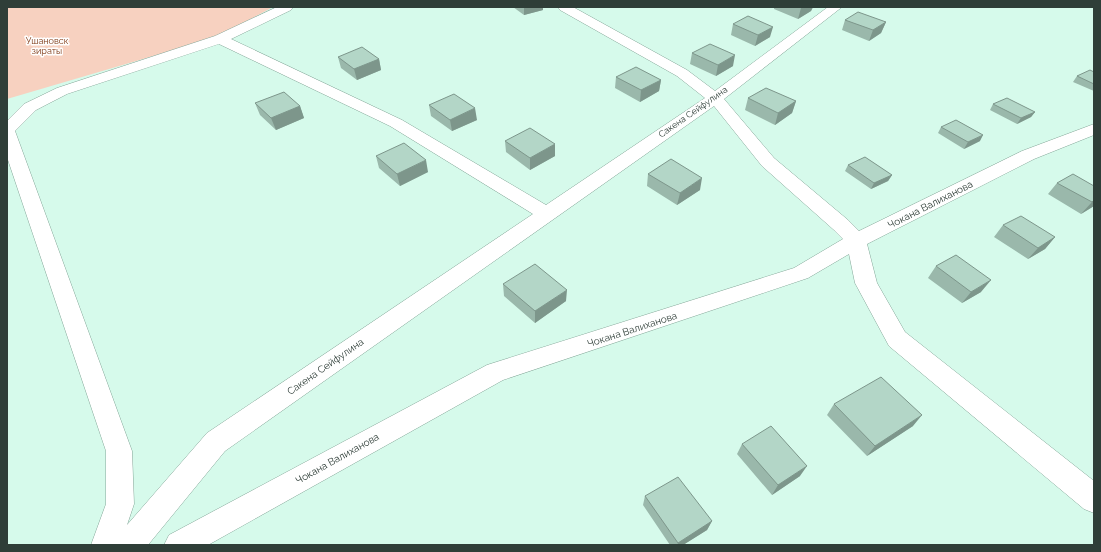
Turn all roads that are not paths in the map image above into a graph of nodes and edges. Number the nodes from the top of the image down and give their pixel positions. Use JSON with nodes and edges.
{"nodes":[{"id":1,"x":287,"y":7,"type":"edge"},
{"id":2,"x":564,"y":7,"type":"edge"},
{"id":3,"x":836,"y":7,"type":"edge"},
{"id":4,"x":220,"y":40,"type":"junction"},
{"id":5,"x":715,"y":98,"type":"junction"},
{"id":6,"x":1094,"y":129,"type":"edge"},
{"id":7,"x":7,"y":131,"type":"edge"},
{"id":8,"x":546,"y":213,"type":"junction"},
{"id":9,"x":856,"y":242,"type":"junction"},
{"id":10,"x":1094,"y":499,"type":"edge"},
{"id":11,"x":106,"y":545,"type":"edge"},
{"id":12,"x":129,"y":545,"type":"edge"},
{"id":13,"x":178,"y":545,"type":"edge"}],
"edges":[{"from":1,"to":4,"type":"street"},
{"from":2,"to":5,"type":"street"},
{"from":3,"to":5,"type":"street","name":"Сакена Сейфулина"},
{"from":4,"to":7,"type":"street"},
{"from":4,"to":8,"type":"street"},
{"from":5,"to":8,"type":"street","name":"Сакена Сейфулина"},
{"from":5,"to":9,"type":"street"},
{"from":6,"to":9,"type":"street","name":"Чокана Валиханова"},
{"from":7,"to":11,"type":"street"},
{"from":8,"to":12,"type":"street","name":"Сакена Сейфулина"},
{"from":9,"to":10,"type":"street"},
{"from":9,"to":13,"type":"street","name":"Чокана Валиханова"}]}
